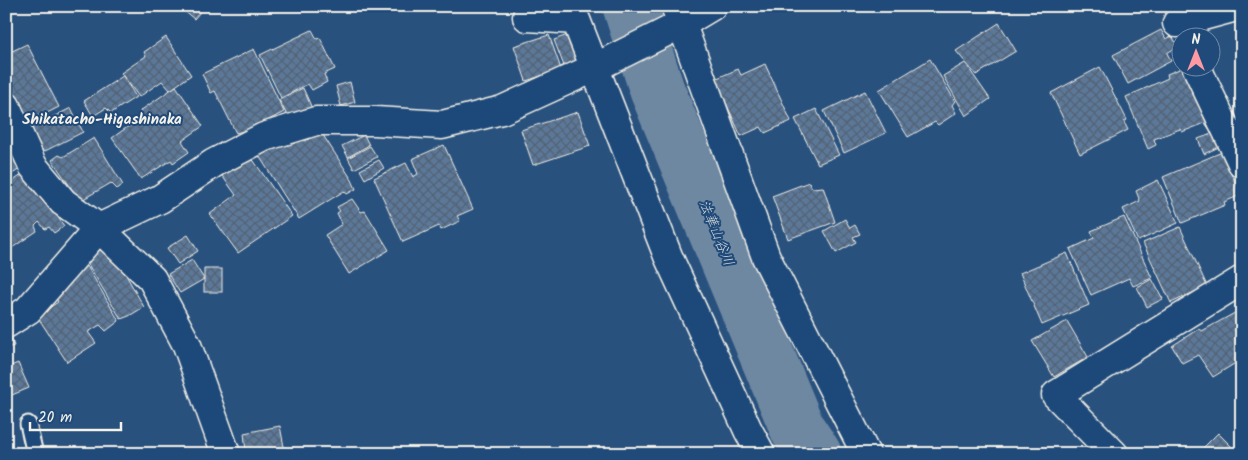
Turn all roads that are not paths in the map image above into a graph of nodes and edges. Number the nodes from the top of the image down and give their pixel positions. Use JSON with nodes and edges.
{"nodes":[{"id":1,"x":529,"y":6,"type":"edge"},
{"id":2,"x":712,"y":6,"type":"edge"},
{"id":3,"x":1240,"y":6,"type":"edge"},
{"id":4,"x":679,"y":15,"type":"edge"},
{"id":5,"x":1176,"y":22,"type":"edge"},
{"id":6,"x":594,"y":68,"type":"junction"},
{"id":7,"x":1202,"y":78,"type":"edge"},
{"id":8,"x":6,"y":106,"type":"edge"},
{"id":9,"x":1242,"y":163,"type":"edge"},
{"id":10,"x":99,"y":228,"type":"junction"},
{"id":11,"x":1242,"y":280,"type":"edge"},
{"id":12,"x":6,"y":324,"type":"edge"},
{"id":13,"x":28,"y":424,"type":"dead end"},
{"id":14,"x":35,"y":454,"type":"edge"},
{"id":15,"x":226,"y":454,"type":"edge"},
{"id":16,"x":762,"y":454,"type":"edge"},
{"id":17,"x":866,"y":454,"type":"edge"},
{"id":18,"x":1114,"y":454,"type":"edge"}],
"edges":[{"from":1,"to":6,"type":"street"},
{"from":2,"to":4,"type":"street"},
{"from":3,"to":5,"type":"street"},
{"from":4,"to":6,"type":"street"},
{"from":4,"to":17,"type":"street"},
{"from":6,"to":10,"type":"street"},
{"from":6,"to":16,"type":"street"},
{"from":7,"to":9,"type":"street"},
{"from":8,"to":10,"type":"street"},
{"from":10,"to":12,"type":"street"},
{"from":10,"to":15,"type":"street"},
{"from":11,"to":18,"type":"street"},
{"from":13,"to":14,"type":"lane"}]}
